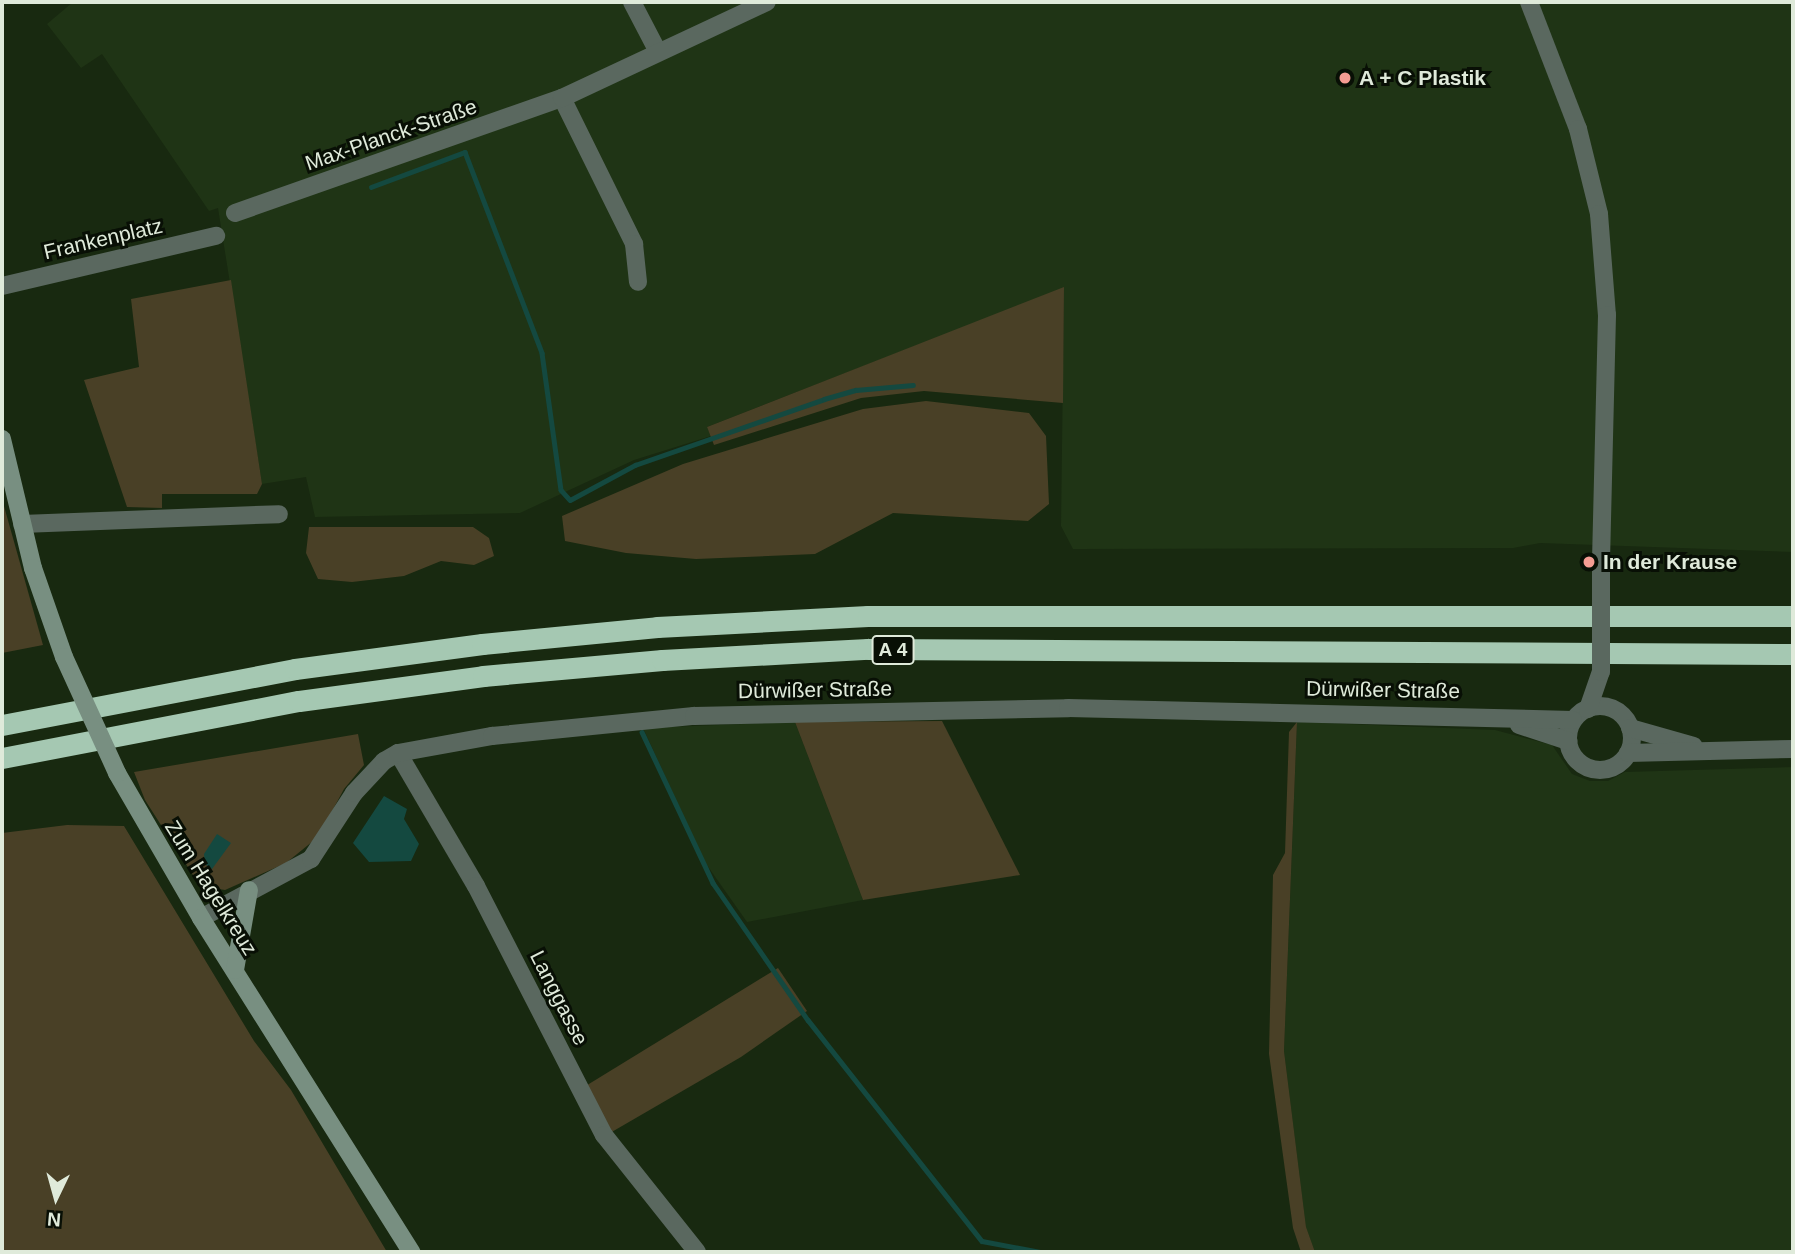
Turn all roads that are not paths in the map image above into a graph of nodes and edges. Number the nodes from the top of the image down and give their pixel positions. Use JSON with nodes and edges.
{"nodes":[{"id":1,"x":632,"y":2,"type":"edge"},
{"id":2,"x":767,"y":2,"type":"edge"},
{"id":3,"x":1529,"y":2,"type":"edge"},
{"id":4,"x":659,"y":52,"type":"junction"},
{"id":5,"x":562,"y":98,"type":"junction"},
{"id":6,"x":235,"y":213,"type":"dead end"},
{"id":7,"x":216,"y":236,"type":"dead end"},
{"id":8,"x":638,"y":282,"type":"dead end"},
{"id":9,"x":2,"y":286,"type":"edge"},
{"id":10,"x":2,"y":439,"type":"edge"},
{"id":11,"x":279,"y":514,"type":"dead end"},
{"id":12,"x":22,"y":524,"type":"junction"},
{"id":13,"x":1793,"y":616,"type":"edge"},
{"id":14,"x":1793,"y":654,"type":"edge"},
{"id":15,"x":1600,"y":702,"type":"junction"},
{"id":16,"x":1499,"y":718,"type":"junction"},
{"id":17,"x":1573,"y":720,"type":"junction"},
{"id":18,"x":2,"y":725,"type":"edge"},
{"id":19,"x":1630,"y":728,"type":"junction"},
{"id":20,"x":1567,"y":741,"type":"junction"},
{"id":21,"x":1793,"y":749,"type":"edge"},
{"id":22,"x":1721,"y":752,"type":"junction"},
{"id":23,"x":398,"y":753,"type":"junction"},
{"id":24,"x":1628,"y":753,"type":"junction"},
{"id":25,"x":2,"y":758,"type":"edge"},
{"id":26,"x":249,"y":890,"type":"junction"},
{"id":27,"x":201,"y":918,"type":"junction"},
{"id":28,"x":235,"y":970,"type":"junction"},
{"id":29,"x":411,"y":1252,"type":"edge"},
{"id":30,"x":697,"y":1252,"type":"edge"}],
"edges":[{"from":1,"to":4,"type":"street"},
{"from":2,"to":4,"type":"street","name":"Max-Planck-Straße"},
{"from":3,"to":15,"type":"street","bridge":true},
{"from":4,"to":5,"type":"street","name":"Max-Planck-Straße"},
{"from":5,"to":6,"type":"street","name":"Max-Planck-Straße"},
{"from":5,"to":8,"type":"street"},
{"from":7,"to":9,"type":"street","name":"Frankenplatz"},
{"from":10,"to":12,"type":"street","name":"Zum Hagelkreuz"},
{"from":11,"to":12,"type":"street"},
{"from":12,"to":27,"type":"street","name":"Zum Hagelkreuz","bridge":true},
{"from":13,"to":18,"type":"highway","number":"A 4"},
{"from":14,"to":25,"type":"highway","number":"A 4"},
{"from":15,"to":17,"type":"street"},
{"from":15,"to":19,"type":"street"},
{"from":16,"to":17,"type":"street","name":"Dürwißer Straße"},
{"from":16,"to":20,"type":"street","name":"Dürwißer Straße"},
{"from":16,"to":23,"type":"street","name":"Dürwißer Straße"},
{"from":17,"to":20,"type":"street"},
{"from":19,"to":22,"type":"street"},
{"from":19,"to":24,"type":"street"},
{"from":20,"to":24,"type":"street"},
{"from":21,"to":22,"type":"street"},
{"from":22,"to":24,"type":"street"},
{"from":23,"to":26,"type":"street","name":"Dürwißer Straße"},
{"from":23,"to":30,"type":"street","name":"Langgasse"},
{"from":26,"to":27,"type":"street","name":"Dürwißer Straße"},
{"from":26,"to":28,"type":"street"},
{"from":27,"to":28,"type":"street","name":"Zum Hagelkreuz"},
{"from":28,"to":29,"type":"street","name":"Zum Hagelkreuz"}]}
